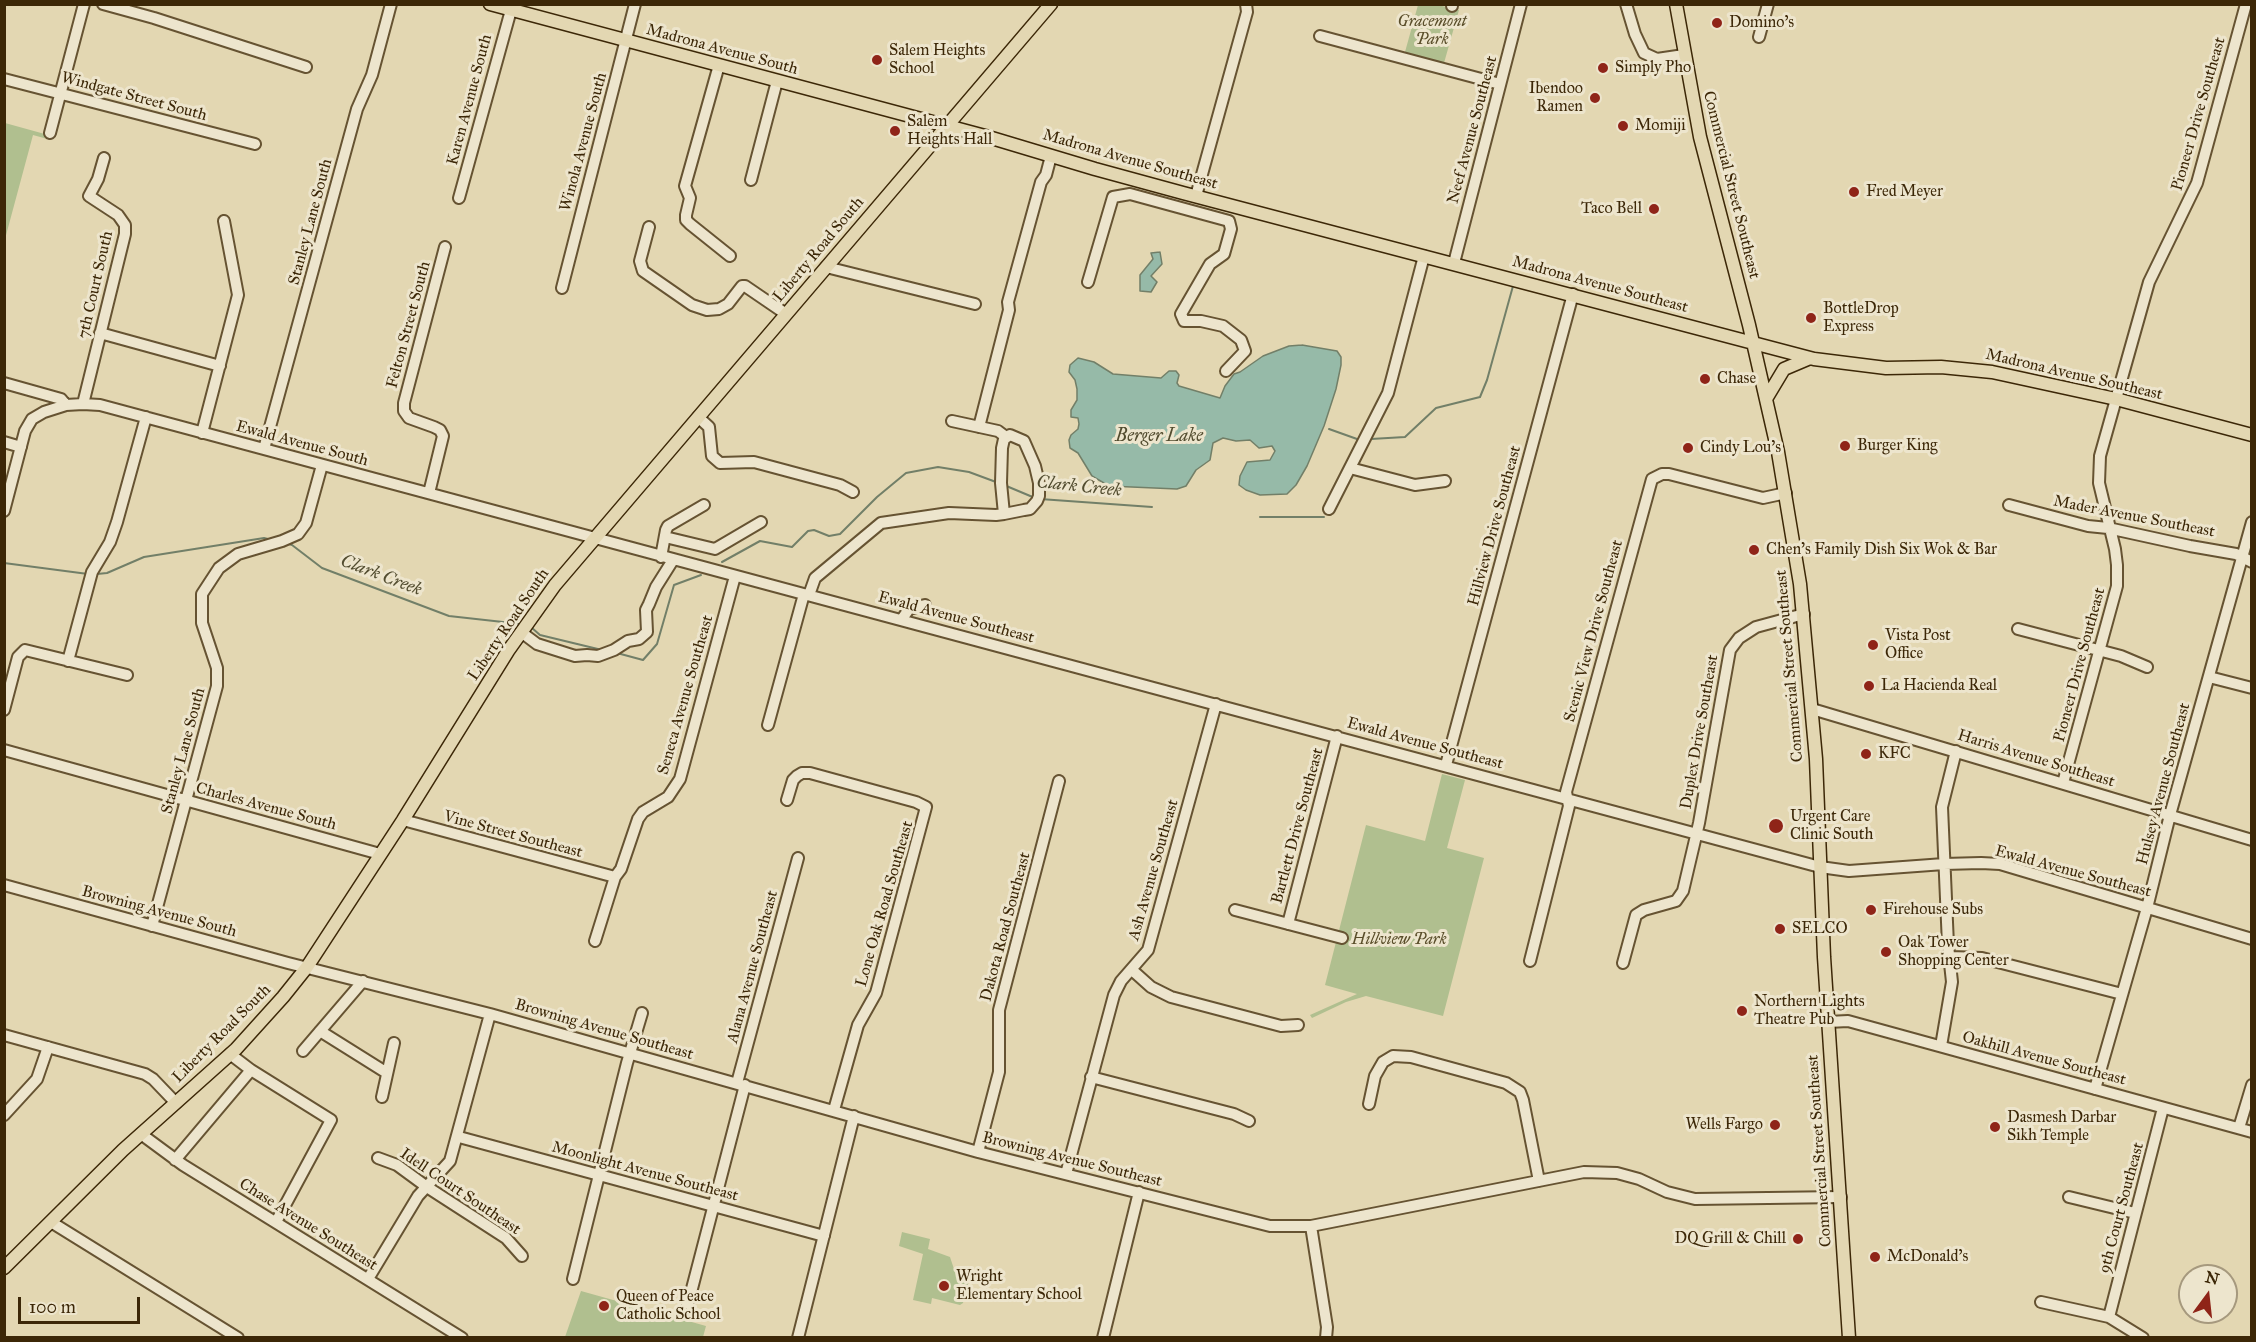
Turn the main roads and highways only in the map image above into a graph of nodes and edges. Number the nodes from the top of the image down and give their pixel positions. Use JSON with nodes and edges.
{"nodes":[{"id":1,"x":490,"y":4,"type":"edge"},
{"id":2,"x":1051,"y":4,"type":"edge"},
{"id":3,"x":1676,"y":4,"type":"edge"},
{"id":4,"x":946,"y":126,"type":"junction"},
{"id":5,"x":1753,"y":343,"type":"junction"},
{"id":6,"x":1810,"y":358,"type":"junction"},
{"id":7,"x":1766,"y":399,"type":"junction"},
{"id":8,"x":2252,"y":435,"type":"edge"},
{"id":9,"x":4,"y":1268,"type":"edge"},
{"id":10,"x":1848,"y":1338,"type":"edge"}],
"edges":[{"from":1,"to":4,"type":"main road","name":"Madrona Avenue South"},
{"from":2,"to":4,"type":"main road","name":"Liberty Road South"},
{"from":3,"to":5,"type":"main road","name":"Commercial Street Southeast"},
{"from":4,"to":5,"type":"main road","name":"Madrona Avenue Southeast"},
{"from":4,"to":9,"type":"main road","name":"Liberty Road South"},
{"from":5,"to":6,"type":"main road","name":"Madrona Avenue Southeast"},
{"from":5,"to":7,"type":"main road","name":"Commercial Street Southeast"},
{"from":6,"to":7,"type":"main road"},
{"from":6,"to":8,"type":"main road","name":"Madrona Avenue Southeast"},
{"from":7,"to":10,"type":"main road","name":"Commercial Street Southeast"}]}
